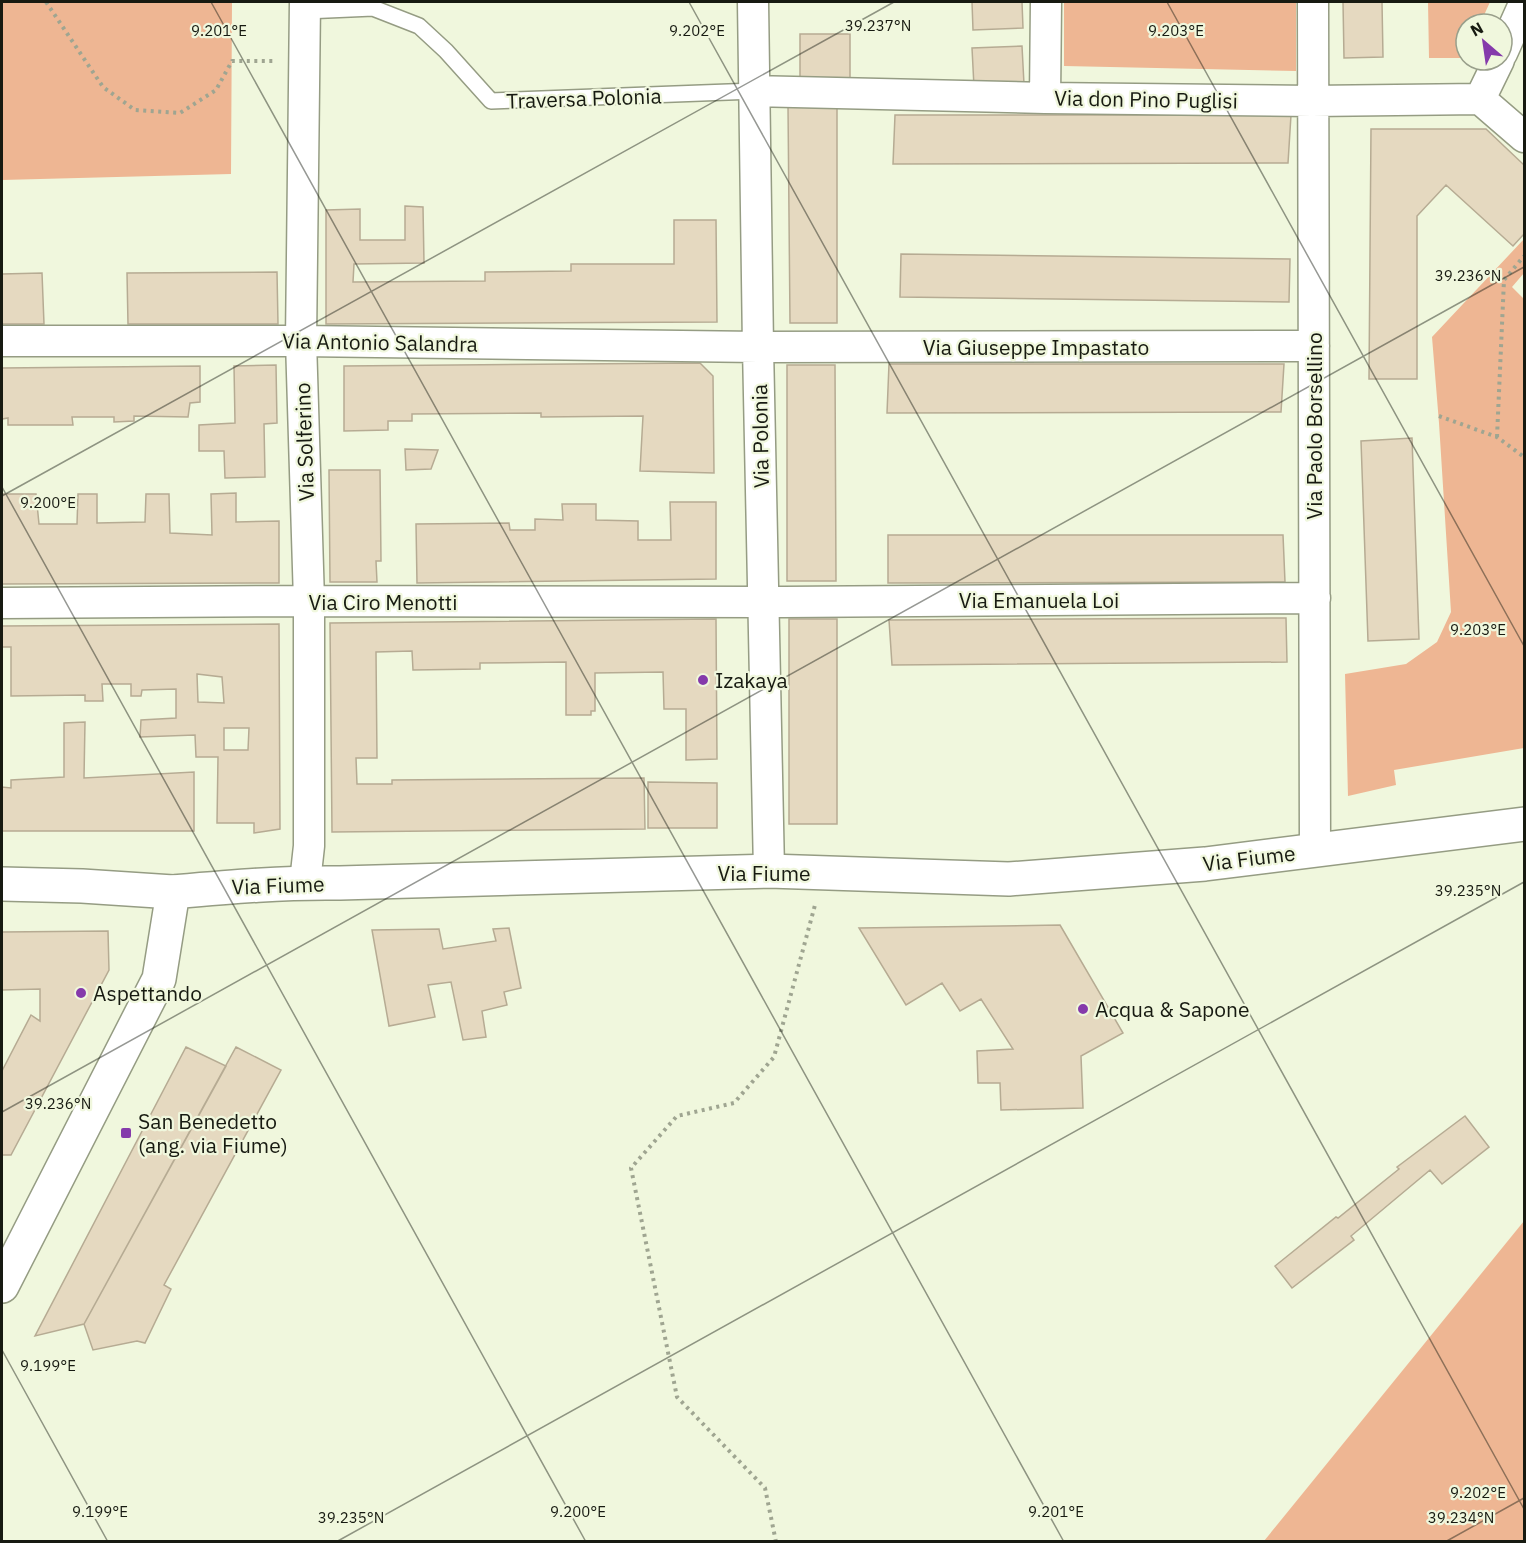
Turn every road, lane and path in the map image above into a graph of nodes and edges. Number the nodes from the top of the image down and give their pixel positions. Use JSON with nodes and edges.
{"nodes":[{"id":1,"x":46,"y":2,"type":"edge"},
{"id":2,"x":753,"y":2,"type":"edge"},
{"id":3,"x":1046,"y":2,"type":"edge"},
{"id":4,"x":1313,"y":2,"type":"edge"},
{"id":5,"x":1524,"y":4,"type":"edge"},
{"id":6,"x":305,"y":6,"type":"edge"},
{"id":7,"x":1514,"y":26,"type":"edge"},
{"id":8,"x":304,"y":60,"type":"junction"},
{"id":9,"x":1492,"y":72,"type":"edge"},
{"id":10,"x":755,"y":91,"type":"junction"},
{"id":11,"x":1045,"y":98,"type":"junction"},
{"id":12,"x":1480,"y":99,"type":"junction"},
{"id":13,"x":1312,"y":101,"type":"junction"},
{"id":14,"x":1524,"y":137,"type":"edge"},
{"id":15,"x":1524,"y":256,"type":"edge"},
{"id":16,"x":2,"y":341,"type":"edge"},
{"id":17,"x":301,"y":341,"type":"junction"},
{"id":18,"x":1314,"y":346,"type":"junction"},
{"id":19,"x":758,"y":347,"type":"junction"},
{"id":20,"x":1439,"y":416,"type":"dead end"},
{"id":21,"x":1497,"y":437,"type":"junction"},
{"id":22,"x":1524,"y":457,"type":"edge"},
{"id":23,"x":1315,"y":598,"type":"junction"},
{"id":24,"x":309,"y":601,"type":"junction"},
{"id":25,"x":764,"y":602,"type":"junction"},
{"id":26,"x":2,"y":603,"type":"edge"},
{"id":27,"x":1524,"y":824,"type":"edge"},
{"id":28,"x":1315,"y":850,"type":"junction"},
{"id":29,"x":769,"y":871,"type":"junction"},
{"id":30,"x":824,"y":873,"type":"junction"},
{"id":31,"x":305,"y":882,"type":"junction"},
{"id":32,"x":2,"y":884,"type":"edge"},
{"id":33,"x":173,"y":892,"type":"junction"},
{"id":34,"x":2,"y":1286,"type":"edge"},
{"id":35,"x":776,"y":1542,"type":"edge"}],
"edges":[{"from":1,"to":8,"type":"path"},
{"from":2,"to":10,"type":"street","name":"Via Polonia"},
{"from":3,"to":11,"type":"street"},
{"from":4,"to":13,"type":"street","name":"Via Paolo Borsellino"},
{"from":5,"to":7,"type":"street"},
{"from":6,"to":8,"type":"street","name":"Via Solferino"},
{"from":6,"to":10,"type":"lane","name":"Traversa Polonia"},
{"from":8,"to":17,"type":"street","name":"Via Solferino"},
{"from":9,"to":12,"type":"street"},
{"from":10,"to":11,"type":"street","name":"Via don Pino Puglisi"},
{"from":10,"to":19,"type":"street","name":"Via Polonia"},
{"from":11,"to":13,"type":"street","name":"Via don Pino Puglisi"},
{"from":12,"to":13,"type":"street","name":"Via don Pino Puglisi"},
{"from":12,"to":14,"type":"street"},
{"from":13,"to":18,"type":"street","name":"Via Paolo Borsellino"},
{"from":15,"to":21,"type":"path"},
{"from":16,"to":17,"type":"street","name":"Via Antonio Salandra"},
{"from":17,"to":19,"type":"street","name":"Via Antonio Salandra"},
{"from":17,"to":24,"type":"street","name":"Via Solferino"},
{"from":18,"to":19,"type":"street","name":"Via Giuseppe Impastato"},
{"from":18,"to":23,"type":"street","name":"Via Paolo Borsellino"},
{"from":19,"to":25,"type":"street","name":"Via Polonia"},
{"from":20,"to":21,"type":"path"},
{"from":21,"to":22,"type":"path"},
{"from":23,"to":25,"type":"street","name":"Via Emanuela Loi"},
{"from":23,"to":28,"type":"street","name":"Via Paolo Borsellino"},
{"from":24,"to":25,"type":"street","name":"Via Ciro Menotti"},
{"from":24,"to":26,"type":"street","name":"Via Ciro Menotti"},
{"from":24,"to":31,"type":"street","name":"Via Solferino"},
{"from":25,"to":29,"type":"street","name":"Via Polonia"},
{"from":27,"to":28,"type":"main road","name":"Via Fiume"},
{"from":28,"to":30,"type":"main road","name":"Via Fiume"},
{"from":29,"to":30,"type":"main road","name":"Via Fiume"},
{"from":29,"to":31,"type":"main road","name":"Via Fiume"},
{"from":30,"to":35,"type":"path"},
{"from":31,"to":33,"type":"main road","name":"Via Fiume"},
{"from":32,"to":33,"type":"main road","name":"Via Fiume"},
{"from":33,"to":34,"type":"main road"}]}
